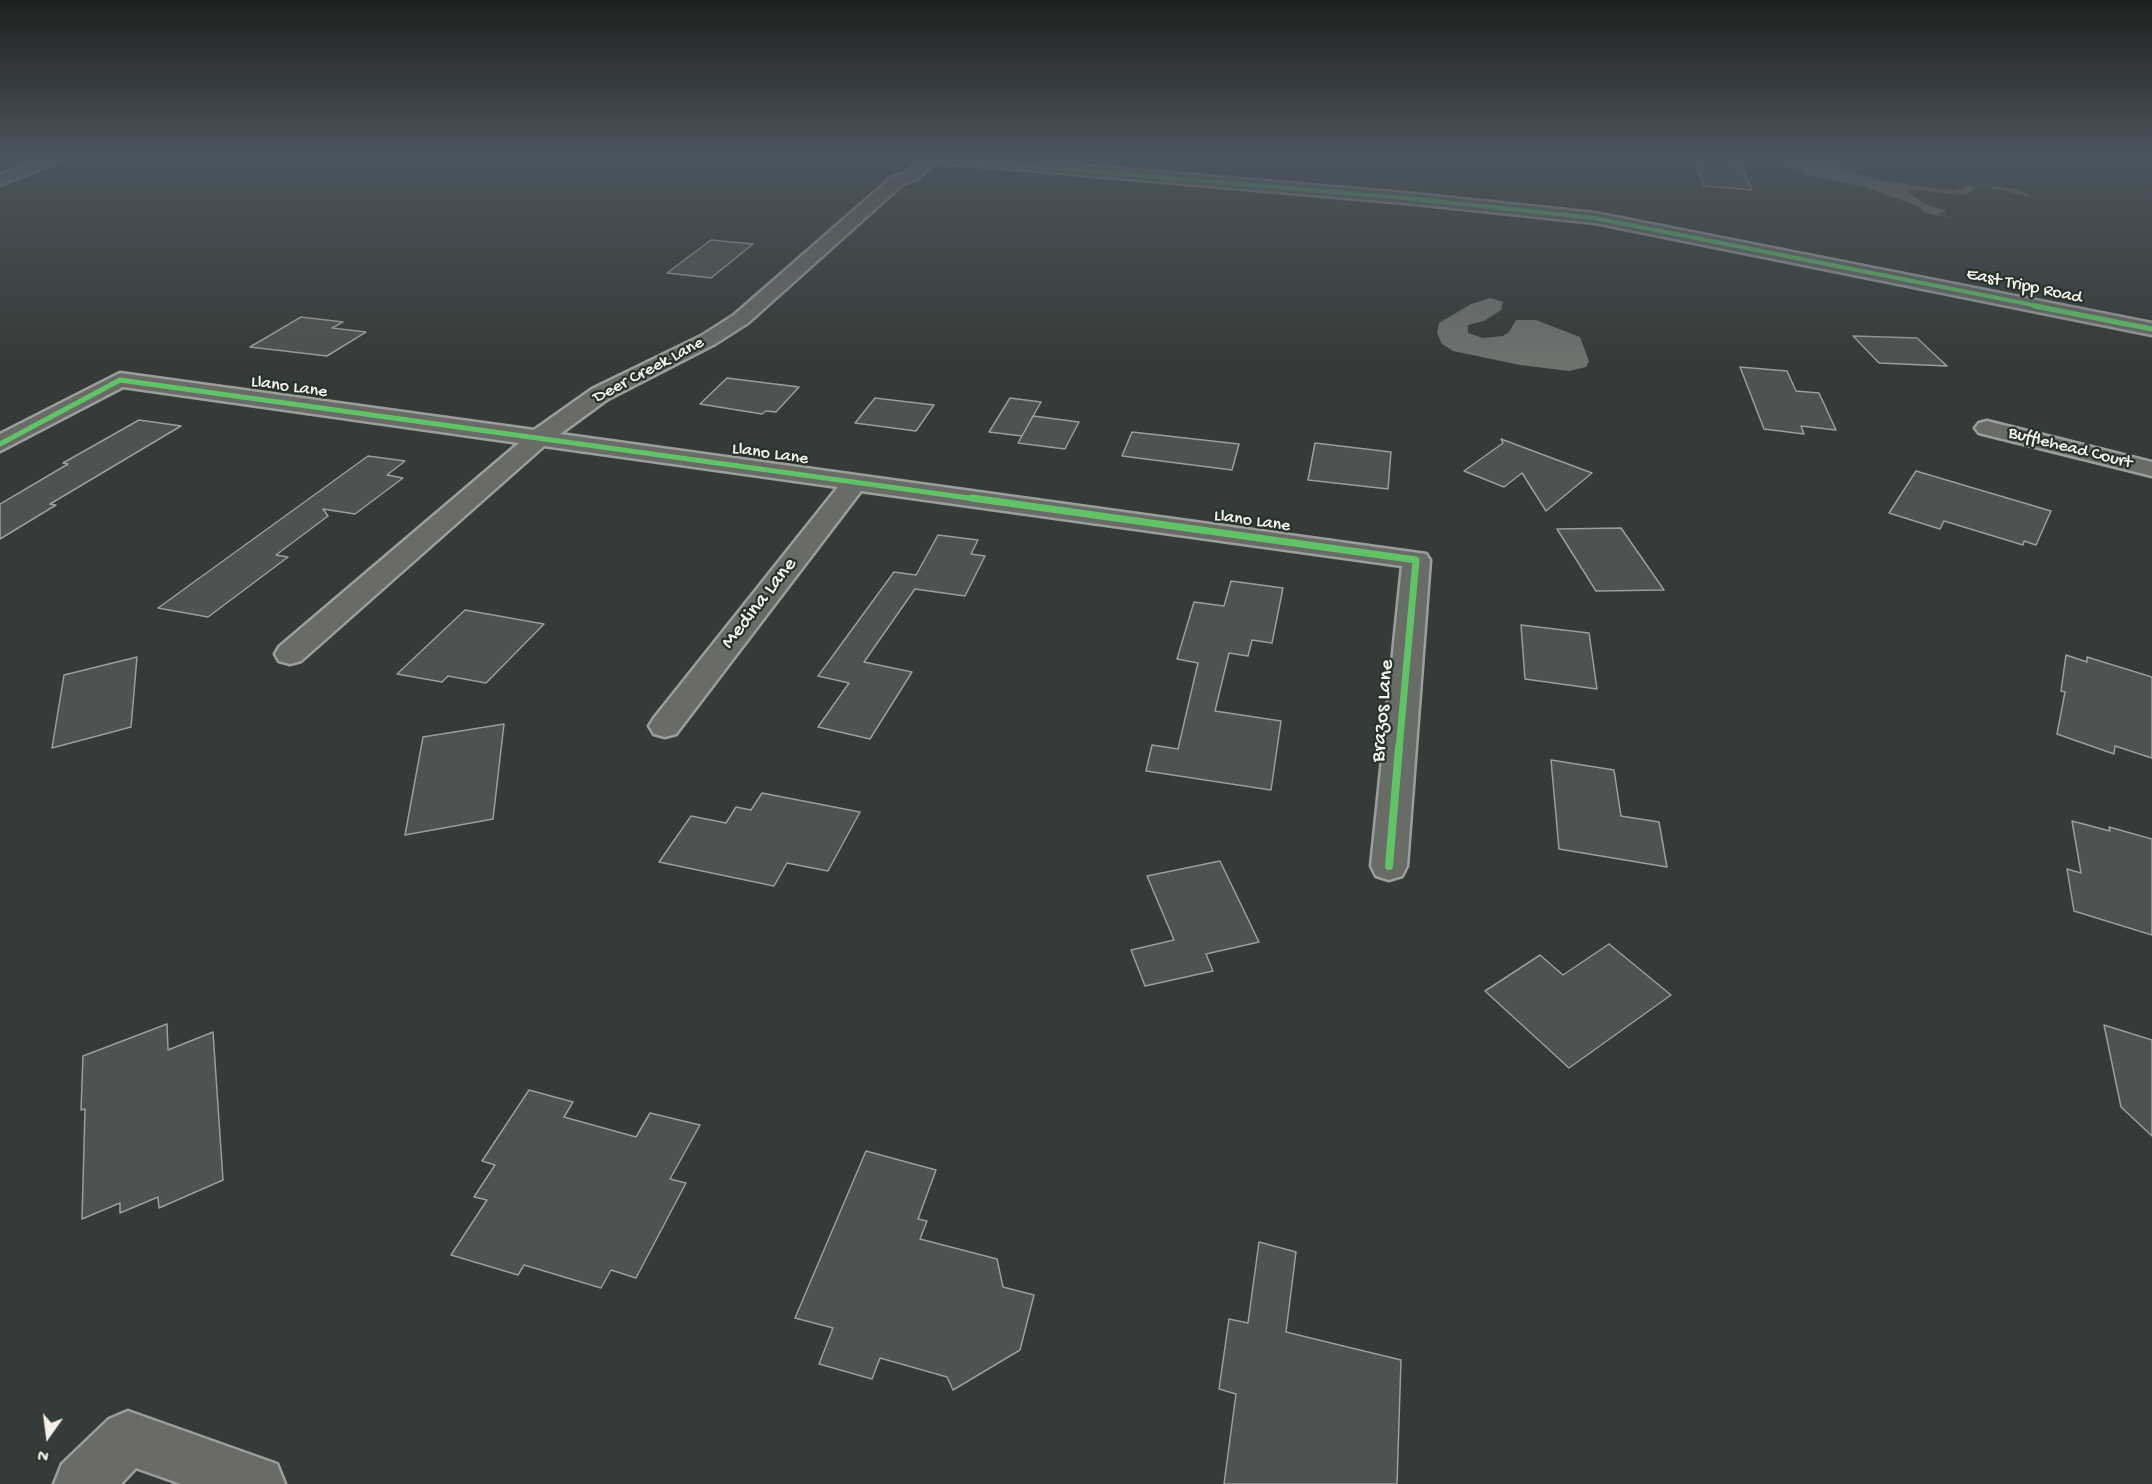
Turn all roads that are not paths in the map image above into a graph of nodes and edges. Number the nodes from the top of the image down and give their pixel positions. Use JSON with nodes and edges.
{"nodes":[{"id":1,"x":846,"y":226,"type":"edge"},
{"id":2,"x":1636,"y":226,"type":"edge"},
{"id":3,"x":2152,"y":329,"type":"edge"},
{"id":4,"x":1987,"y":428,"type":"dead end"},
{"id":5,"x":540,"y":437,"type":"junction"},
{"id":6,"x":0,"y":444,"type":"edge"},
{"id":7,"x":2152,"y":469,"type":"edge"},
{"id":8,"x":855,"y":482,"type":"junction"},
{"id":9,"x":1416,"y":560,"type":"joint"},
{"id":10,"x":290,"y":654,"type":"dead end"},
{"id":11,"x":664,"y":726,"type":"dead end"},
{"id":12,"x":1389,"y":866,"type":"dead end"},
{"id":13,"x":82,"y":1484,"type":"edge"},
{"id":14,"x":257,"y":1484,"type":"edge"}],
"edges":[{"from":1,"to":5,"type":"street","name":"Deer Creek Lane"},
{"from":2,"to":3,"type":"street","name":"East Tripp Road"},
{"from":4,"to":7,"type":"street","name":"Bufflehead Court"},
{"from":5,"to":6,"type":"street","name":"Llano Lane"},
{"from":5,"to":8,"type":"street","name":"Llano Lane"},
{"from":5,"to":10,"type":"street","name":"Deer Creek Lane"},
{"from":8,"to":9,"type":"street","name":"Llano Lane"},
{"from":8,"to":11,"type":"street","name":"Medina Lane"},
{"from":9,"to":12,"type":"street","name":"Brazos Lane"},
{"from":13,"to":14,"type":"street"}]}
